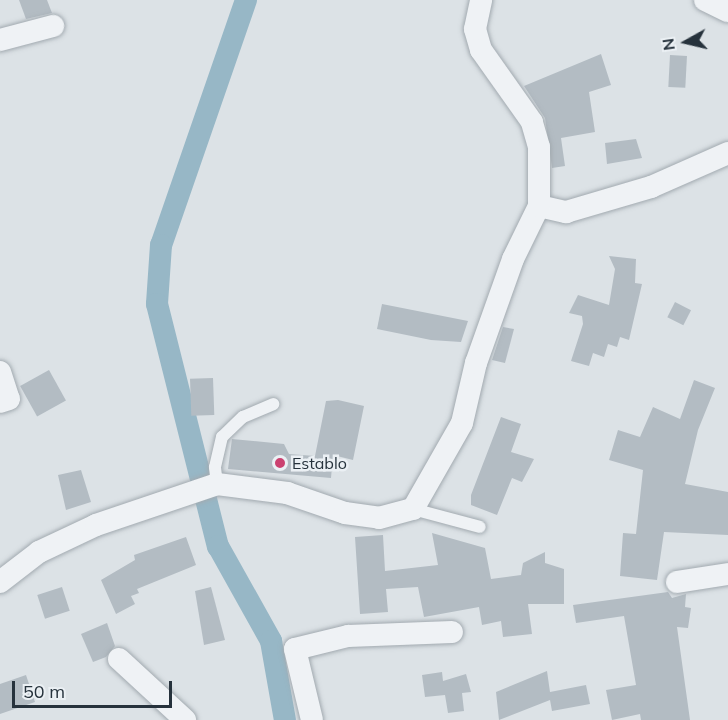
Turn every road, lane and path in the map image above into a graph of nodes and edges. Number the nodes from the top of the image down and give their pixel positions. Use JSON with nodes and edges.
{"nodes":[{"id":1,"x":481,"y":0,"type":"edge"},
{"id":2,"x":705,"y":0,"type":"edge"},
{"id":3,"x":728,"y":11,"type":"edge"},
{"id":4,"x":53,"y":26,"type":"dead end"},
{"id":5,"x":0,"y":40,"type":"edge"},
{"id":6,"x":728,"y":153,"type":"edge"},
{"id":7,"x":539,"y":206,"type":"junction"},
{"id":8,"x":0,"y":372,"type":"edge"},
{"id":9,"x":4,"y":401,"type":"edge"},
{"id":10,"x":273,"y":404,"type":"dead end"},
{"id":11,"x":209,"y":488,"type":"junction"},
{"id":12,"x":413,"y":509,"type":"junction"},
{"id":13,"x":480,"y":527,"type":"dead end"},
{"id":14,"x":728,"y":574,"type":"edge"},
{"id":15,"x":0,"y":582,"type":"edge"},
{"id":16,"x":677,"y":582,"type":"dead end"},
{"id":17,"x":452,"y":632,"type":"dead end"},
{"id":18,"x":119,"y":659,"type":"dead end"},
{"id":19,"x":185,"y":720,"type":"edge"},
{"id":20,"x":312,"y":720,"type":"edge"}],
"edges":[{"from":1,"to":7,"type":"street"},
{"from":2,"to":3,"type":"street"},
{"from":4,"to":5,"type":"street"},
{"from":6,"to":7,"type":"street"},
{"from":7,"to":12,"type":"street"},
{"from":8,"to":9,"type":"street"},
{"from":10,"to":11,"type":"lane"},
{"from":11,"to":12,"type":"street"},
{"from":11,"to":15,"type":"street"},
{"from":12,"to":13,"type":"lane"},
{"from":14,"to":16,"type":"street"},
{"from":17,"to":20,"type":"street"},
{"from":18,"to":19,"type":"street"}]}
